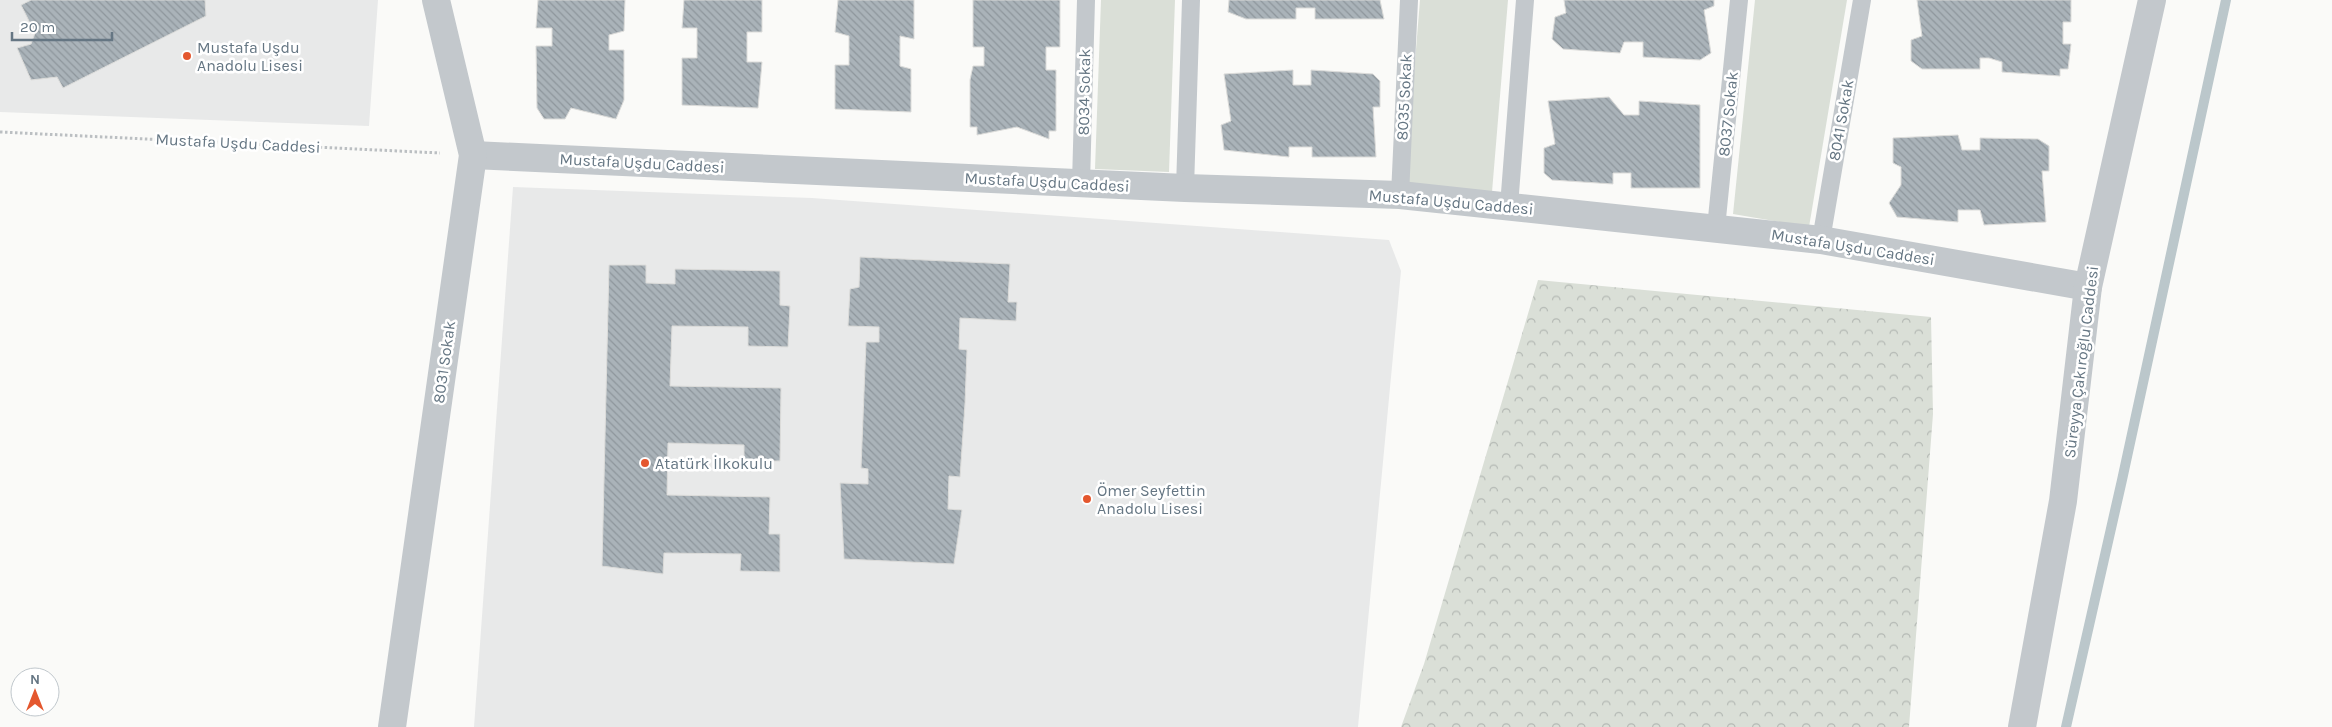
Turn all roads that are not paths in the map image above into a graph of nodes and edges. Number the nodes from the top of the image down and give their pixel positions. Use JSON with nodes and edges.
{"nodes":[{"id":1,"x":436,"y":0,"type":"edge"},
{"id":2,"x":1086,"y":0,"type":"edge"},
{"id":3,"x":1191,"y":0,"type":"edge"},
{"id":4,"x":1409,"y":0,"type":"edge"},
{"id":5,"x":1525,"y":0,"type":"edge"},
{"id":6,"x":1739,"y":0,"type":"edge"},
{"id":7,"x":1862,"y":0,"type":"edge"},
{"id":8,"x":2152,"y":0,"type":"edge"},
{"id":9,"x":474,"y":154,"type":"junction"},
{"id":10,"x":1081,"y":183,"type":"junction"},
{"id":11,"x":1185,"y":188,"type":"junction"},
{"id":12,"x":1400,"y":195,"type":"junction"},
{"id":13,"x":1509,"y":206,"type":"junction"},
{"id":14,"x":1716,"y":228,"type":"junction"},
{"id":15,"x":1821,"y":240,"type":"junction"},
{"id":16,"x":2088,"y":287,"type":"junction"},
{"id":17,"x":392,"y":727,"type":"edge"},
{"id":18,"x":2022,"y":727,"type":"edge"}],
"edges":[{"from":1,"to":9,"type":"street","name":"8031 Sokak"},
{"from":2,"to":10,"type":"lane","name":"8034 Sokak"},
{"from":3,"to":11,"type":"lane"},
{"from":4,"to":12,"type":"lane","name":"8035 Sokak"},
{"from":5,"to":13,"type":"lane"},
{"from":6,"to":14,"type":"lane","name":"8037 Sokak"},
{"from":7,"to":15,"type":"lane","name":"8041 Sokak"},
{"from":8,"to":16,"type":"street","name":"Süreyya Çakıroğlu Caddesi"},
{"from":9,"to":10,"type":"street","name":"Mustafa Uşdu Caddesi"},
{"from":9,"to":17,"type":"street","name":"8031 Sokak"},
{"from":10,"to":11,"type":"street","name":"Mustafa Uşdu Caddesi"},
{"from":11,"to":12,"type":"street","name":"Mustafa Uşdu Caddesi"},
{"from":12,"to":13,"type":"street","name":"Mustafa Uşdu Caddesi"},
{"from":13,"to":14,"type":"street","name":"Mustafa Uşdu Caddesi"},
{"from":14,"to":15,"type":"street","name":"Mustafa Uşdu Caddesi"},
{"from":15,"to":16,"type":"street","name":"Mustafa Uşdu Caddesi"},
{"from":16,"to":18,"type":"street","name":"Süreyya Çakıroğlu Caddesi"}]}
